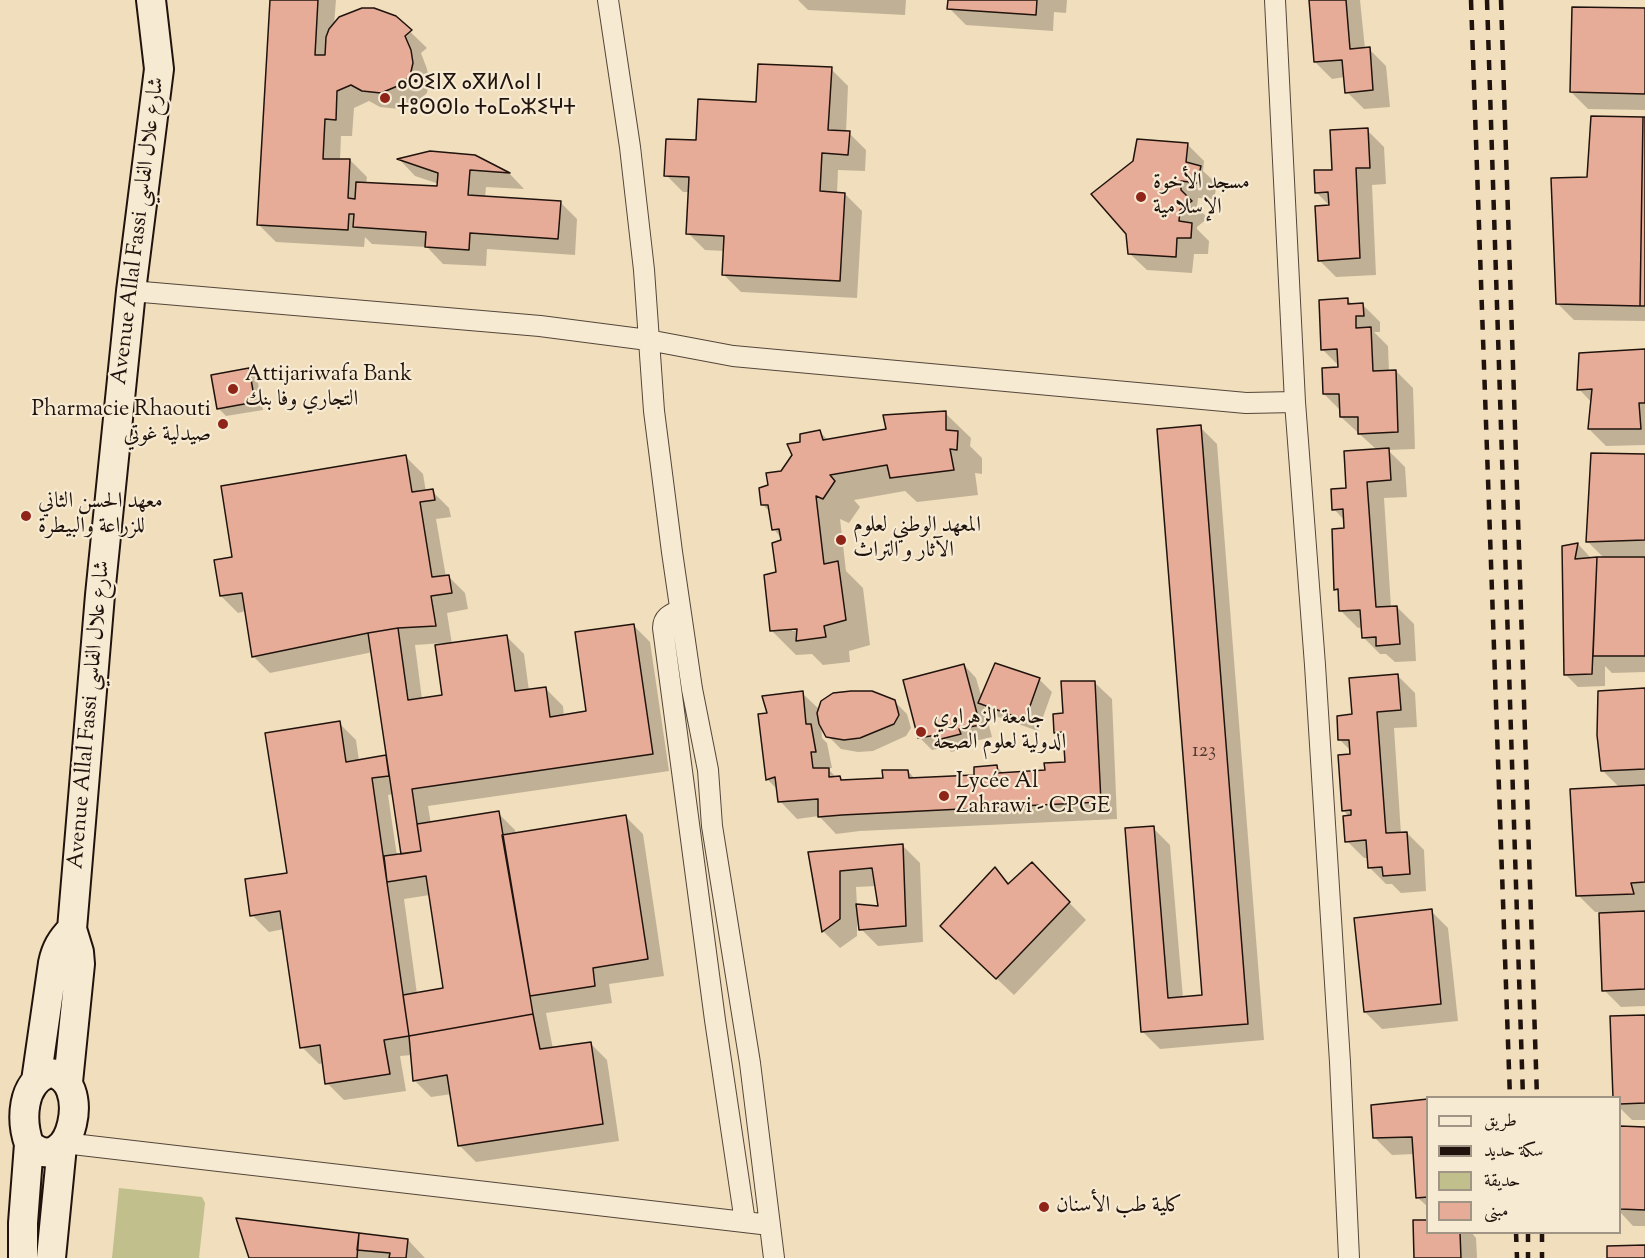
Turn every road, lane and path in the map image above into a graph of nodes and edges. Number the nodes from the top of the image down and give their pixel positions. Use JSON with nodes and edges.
{"nodes":[{"id":1,"x":151,"y":0,"type":"edge"},
{"id":2,"x":165,"y":0,"type":"edge"},
{"id":3,"x":608,"y":0,"type":"edge"},
{"id":4,"x":1275,"y":0,"type":"edge"},
{"id":5,"x":159,"y":69,"type":"junction"},
{"id":6,"x":131,"y":291,"type":"junction"},
{"id":7,"x":648,"y":340,"type":"junction"},
{"id":8,"x":1295,"y":402,"type":"junction"},
{"id":9,"x":680,"y":610,"type":"junction"},
{"id":10,"x":72,"y":929,"type":"junction"},
{"id":11,"x":36,"y":1081,"type":"junction"},
{"id":12,"x":68,"y":1082,"type":"junction"},
{"id":13,"x":29,"y":1144,"type":"junction"},
{"id":14,"x":63,"y":1145,"type":"junction"},
{"id":15,"x":745,"y":1222,"type":"junction"},
{"id":16,"x":770,"y":1225,"type":"junction"},
{"id":17,"x":23,"y":1258,"type":"edge"},
{"id":18,"x":51,"y":1258,"type":"edge"},
{"id":19,"x":774,"y":1258,"type":"edge"},
{"id":20,"x":1349,"y":1258,"type":"edge"}],
"edges":[{"from":1,"to":5,"type":"street","name":"Avenue Allal Fassi شارع علال الفاسي"},
{"from":2,"to":5,"type":"street"},
{"from":3,"to":7,"type":"street"},
{"from":4,"to":8,"type":"street"},
{"from":5,"to":6,"type":"street","name":"Avenue Allal Fassi شارع علال الفاسي"},
{"from":6,"to":7,"type":"street"},
{"from":6,"to":10,"type":"street","name":"Avenue Allal Fassi شارع علال الفاسي"},
{"from":7,"to":8,"type":"street"},
{"from":7,"to":9,"type":"street"},
{"from":8,"to":20,"type":"street"},
{"from":9,"to":15,"type":"street"},
{"from":9,"to":16,"type":"street"},
{"from":10,"to":11,"type":"street"},
{"from":10,"to":12,"type":"street"},
{"from":11,"to":12,"type":"street"},
{"from":11,"to":13,"type":"street"},
{"from":12,"to":14,"type":"street"},
{"from":13,"to":14,"type":"street"},
{"from":13,"to":17,"type":"street"},
{"from":14,"to":15,"type":"street"},
{"from":14,"to":18,"type":"street"},
{"from":15,"to":16,"type":"street"},
{"from":16,"to":19,"type":"street"}]}
